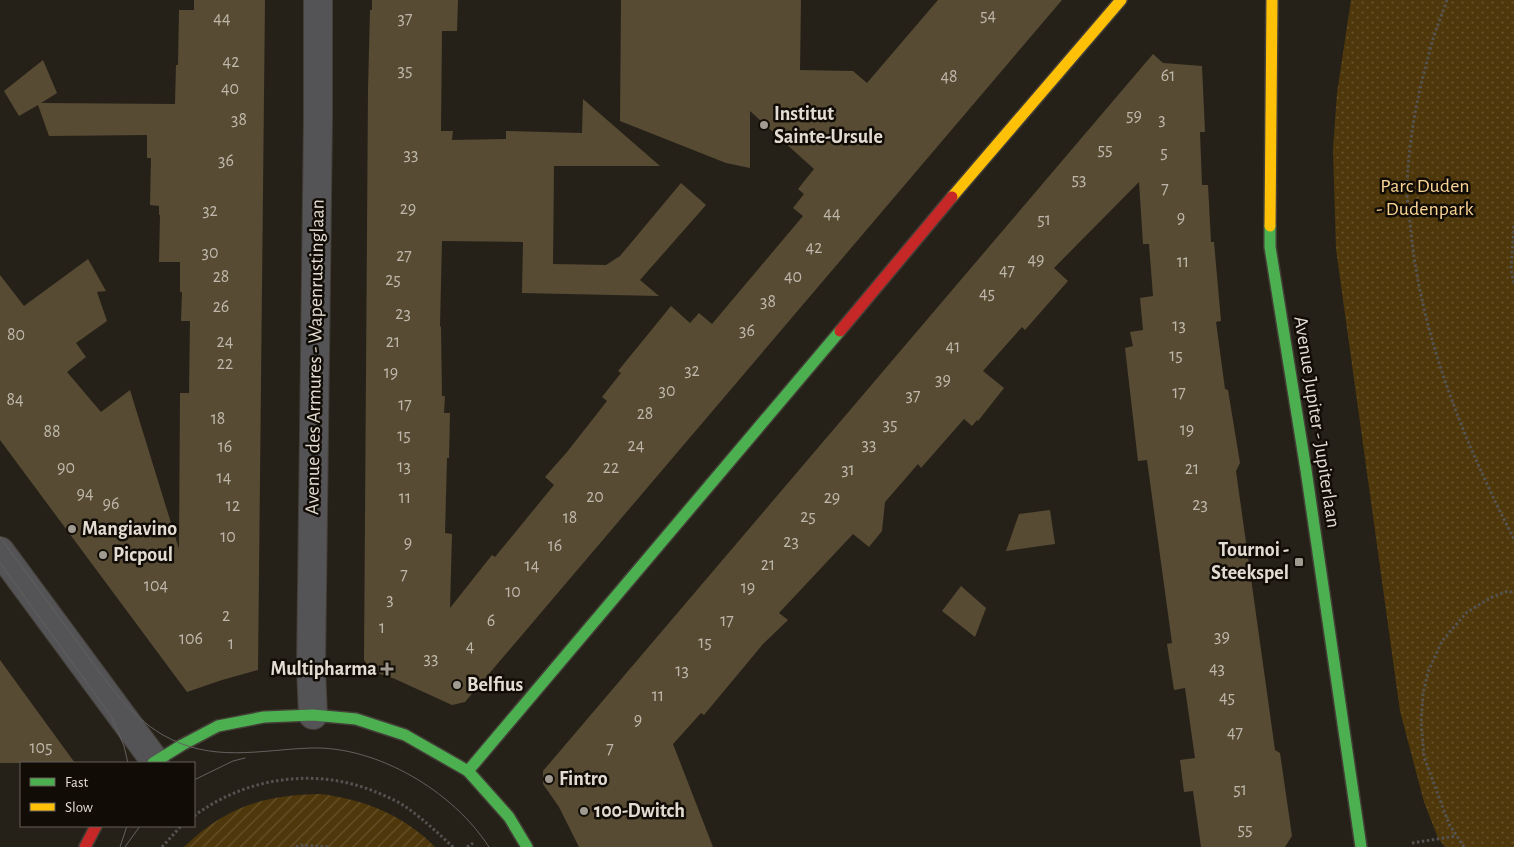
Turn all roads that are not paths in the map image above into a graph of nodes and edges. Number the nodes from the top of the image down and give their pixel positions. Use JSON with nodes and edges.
{"nodes":[{"id":1,"x":318,"y":0,"type":"edge"},
{"id":2,"x":1121,"y":0,"type":"edge"},
{"id":3,"x":1272,"y":0,"type":"edge"},
{"id":4,"x":0,"y":551,"type":"edge"},
{"id":5,"x":313,"y":715,"type":"junction"},
{"id":6,"x":154,"y":762,"type":"edge"},
{"id":7,"x":468,"y":771,"type":"junction"},
{"id":8,"x":95,"y":827,"type":"edge"},
{"id":9,"x":85,"y":847,"type":"edge"},
{"id":10,"x":527,"y":847,"type":"edge"},
{"id":11,"x":1361,"y":847,"type":"edge"}],
"edges":[{"from":1,"to":5,"type":"street","name":"Avenue des Armures - Wapenrustinglaan"},
{"from":2,"to":7,"type":"street"},
{"from":3,"to":11,"type":"street","name":"Avenue Jupiter - Jupiterlaan"},
{"from":4,"to":6,"type":"street"},
{"from":5,"to":6,"type":"street"},
{"from":5,"to":7,"type":"street"},
{"from":7,"to":10,"type":"street"},
{"from":8,"to":9,"type":"street"}]}
